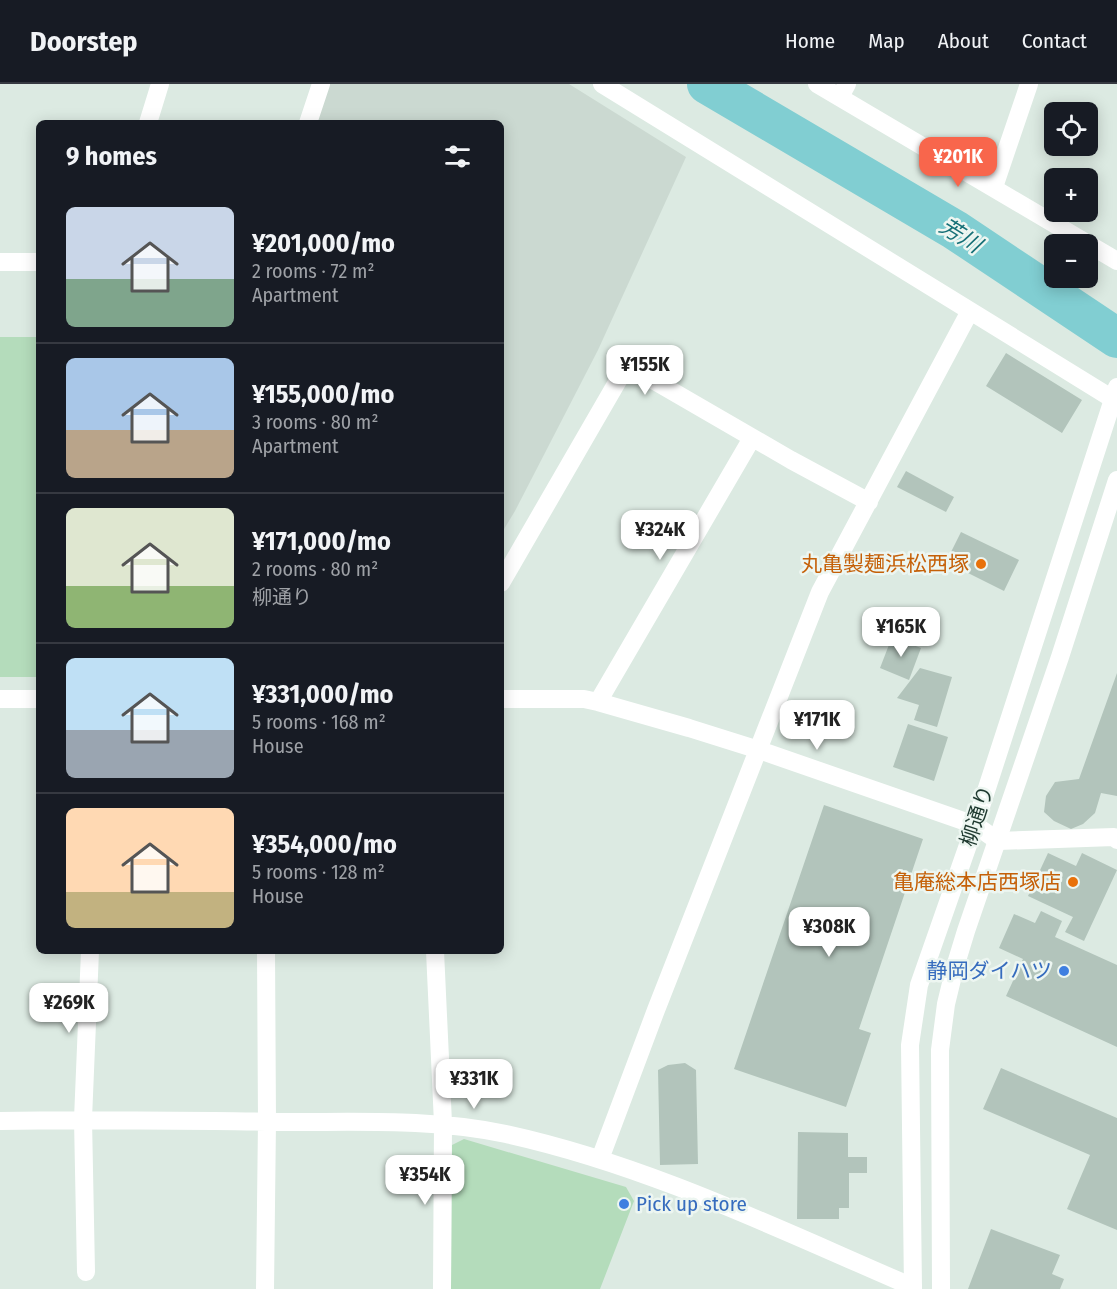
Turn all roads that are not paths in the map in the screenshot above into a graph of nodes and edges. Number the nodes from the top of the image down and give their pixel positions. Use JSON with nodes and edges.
{"nodes":[{"id":1,"x":160,"y":84,"type":"edge"},
{"id":2,"x":321,"y":84,"type":"edge"},
{"id":3,"x":602,"y":84,"type":"edge"},
{"id":4,"x":817,"y":84,"type":"edge"},
{"id":5,"x":1029,"y":84,"type":"edge"},
{"id":6,"x":843,"y":90,"type":"edge"},
{"id":7,"x":149,"y":120,"type":"edge"},
{"id":8,"x":309,"y":120,"type":"edge"},
{"id":9,"x":994,"y":187,"type":"junction"},
{"id":10,"x":1117,"y":261,"type":"edge"},
{"id":11,"x":0,"y":262,"type":"edge"},
{"id":12,"x":36,"y":262,"type":"edge"},
{"id":13,"x":970,"y":311,"type":"junction"},
{"id":14,"x":1116,"y":395,"type":"edge"},
{"id":15,"x":752,"y":438,"type":"junction"},
{"id":16,"x":1117,"y":480,"type":"edge"},
{"id":17,"x":868,"y":502,"type":"junction"},
{"id":18,"x":504,"y":578,"type":"edge"},
{"id":19,"x":0,"y":699,"type":"edge"},
{"id":20,"x":36,"y":699,"type":"edge"},
{"id":21,"x":504,"y":699,"type":"edge"},
{"id":22,"x":598,"y":702,"type":"junction"},
{"id":23,"x":759,"y":750,"type":"junction"},
{"id":24,"x":975,"y":825,"type":"junction"},
{"id":25,"x":1117,"y":840,"type":"edge"},
{"id":26,"x":998,"y":841,"type":"junction"},
{"id":27,"x":90,"y":954,"type":"edge"},
{"id":28,"x":266,"y":954,"type":"edge"},
{"id":29,"x":435,"y":954,"type":"edge"},
{"id":30,"x":83,"y":1119,"type":"junction"},
{"id":31,"x":0,"y":1121,"type":"edge"},
{"id":32,"x":267,"y":1121,"type":"junction"},
{"id":33,"x":443,"y":1123,"type":"junction"},
{"id":34,"x":600,"y":1160,"type":"junction"},
{"id":35,"x":86,"y":1272,"type":"dead end"},
{"id":36,"x":913,"y":1288,"type":"edge"},
{"id":37,"x":265,"y":1289,"type":"edge"},
{"id":38,"x":442,"y":1289,"type":"edge"},
{"id":39,"x":941,"y":1289,"type":"edge"}],
"edges":[{"from":1,"to":7,"type":"street"},
{"from":2,"to":8,"type":"street"},
{"from":3,"to":13,"type":"street"},
{"from":4,"to":6,"type":"street"},
{"from":5,"to":9,"type":"street"},
{"from":6,"to":9,"type":"street"},
{"from":9,"to":10,"type":"street"},
{"from":11,"to":12,"type":"street"},
{"from":13,"to":14,"type":"street"},
{"from":13,"to":17,"type":"street"},
{"from":14,"to":24,"type":"street","name":"柳通り"},
{"from":15,"to":17,"type":"street"},
{"from":15,"to":18,"type":"street"},
{"from":15,"to":22,"type":"street"},
{"from":16,"to":26,"type":"street","name":"柳通り"},
{"from":17,"to":23,"type":"street"},
{"from":19,"to":20,"type":"street"},
{"from":21,"to":22,"type":"street"},
{"from":22,"to":23,"type":"street"},
{"from":23,"to":24,"type":"street"},
{"from":23,"to":34,"type":"street"},
{"from":24,"to":26,"type":"street"},
{"from":24,"to":36,"type":"street","name":"柳通り"},
{"from":25,"to":26,"type":"street"},
{"from":26,"to":39,"type":"street","name":"柳通り"},
{"from":27,"to":30,"type":"street"},
{"from":28,"to":32,"type":"street"},
{"from":29,"to":33,"type":"street"},
{"from":30,"to":31,"type":"street"},
{"from":30,"to":32,"type":"street"},
{"from":30,"to":35,"type":"street"},
{"from":32,"to":33,"type":"street"},
{"from":32,"to":37,"type":"street"},
{"from":33,"to":34,"type":"street"},
{"from":33,"to":38,"type":"street"},
{"from":34,"to":36,"type":"street"}]}
